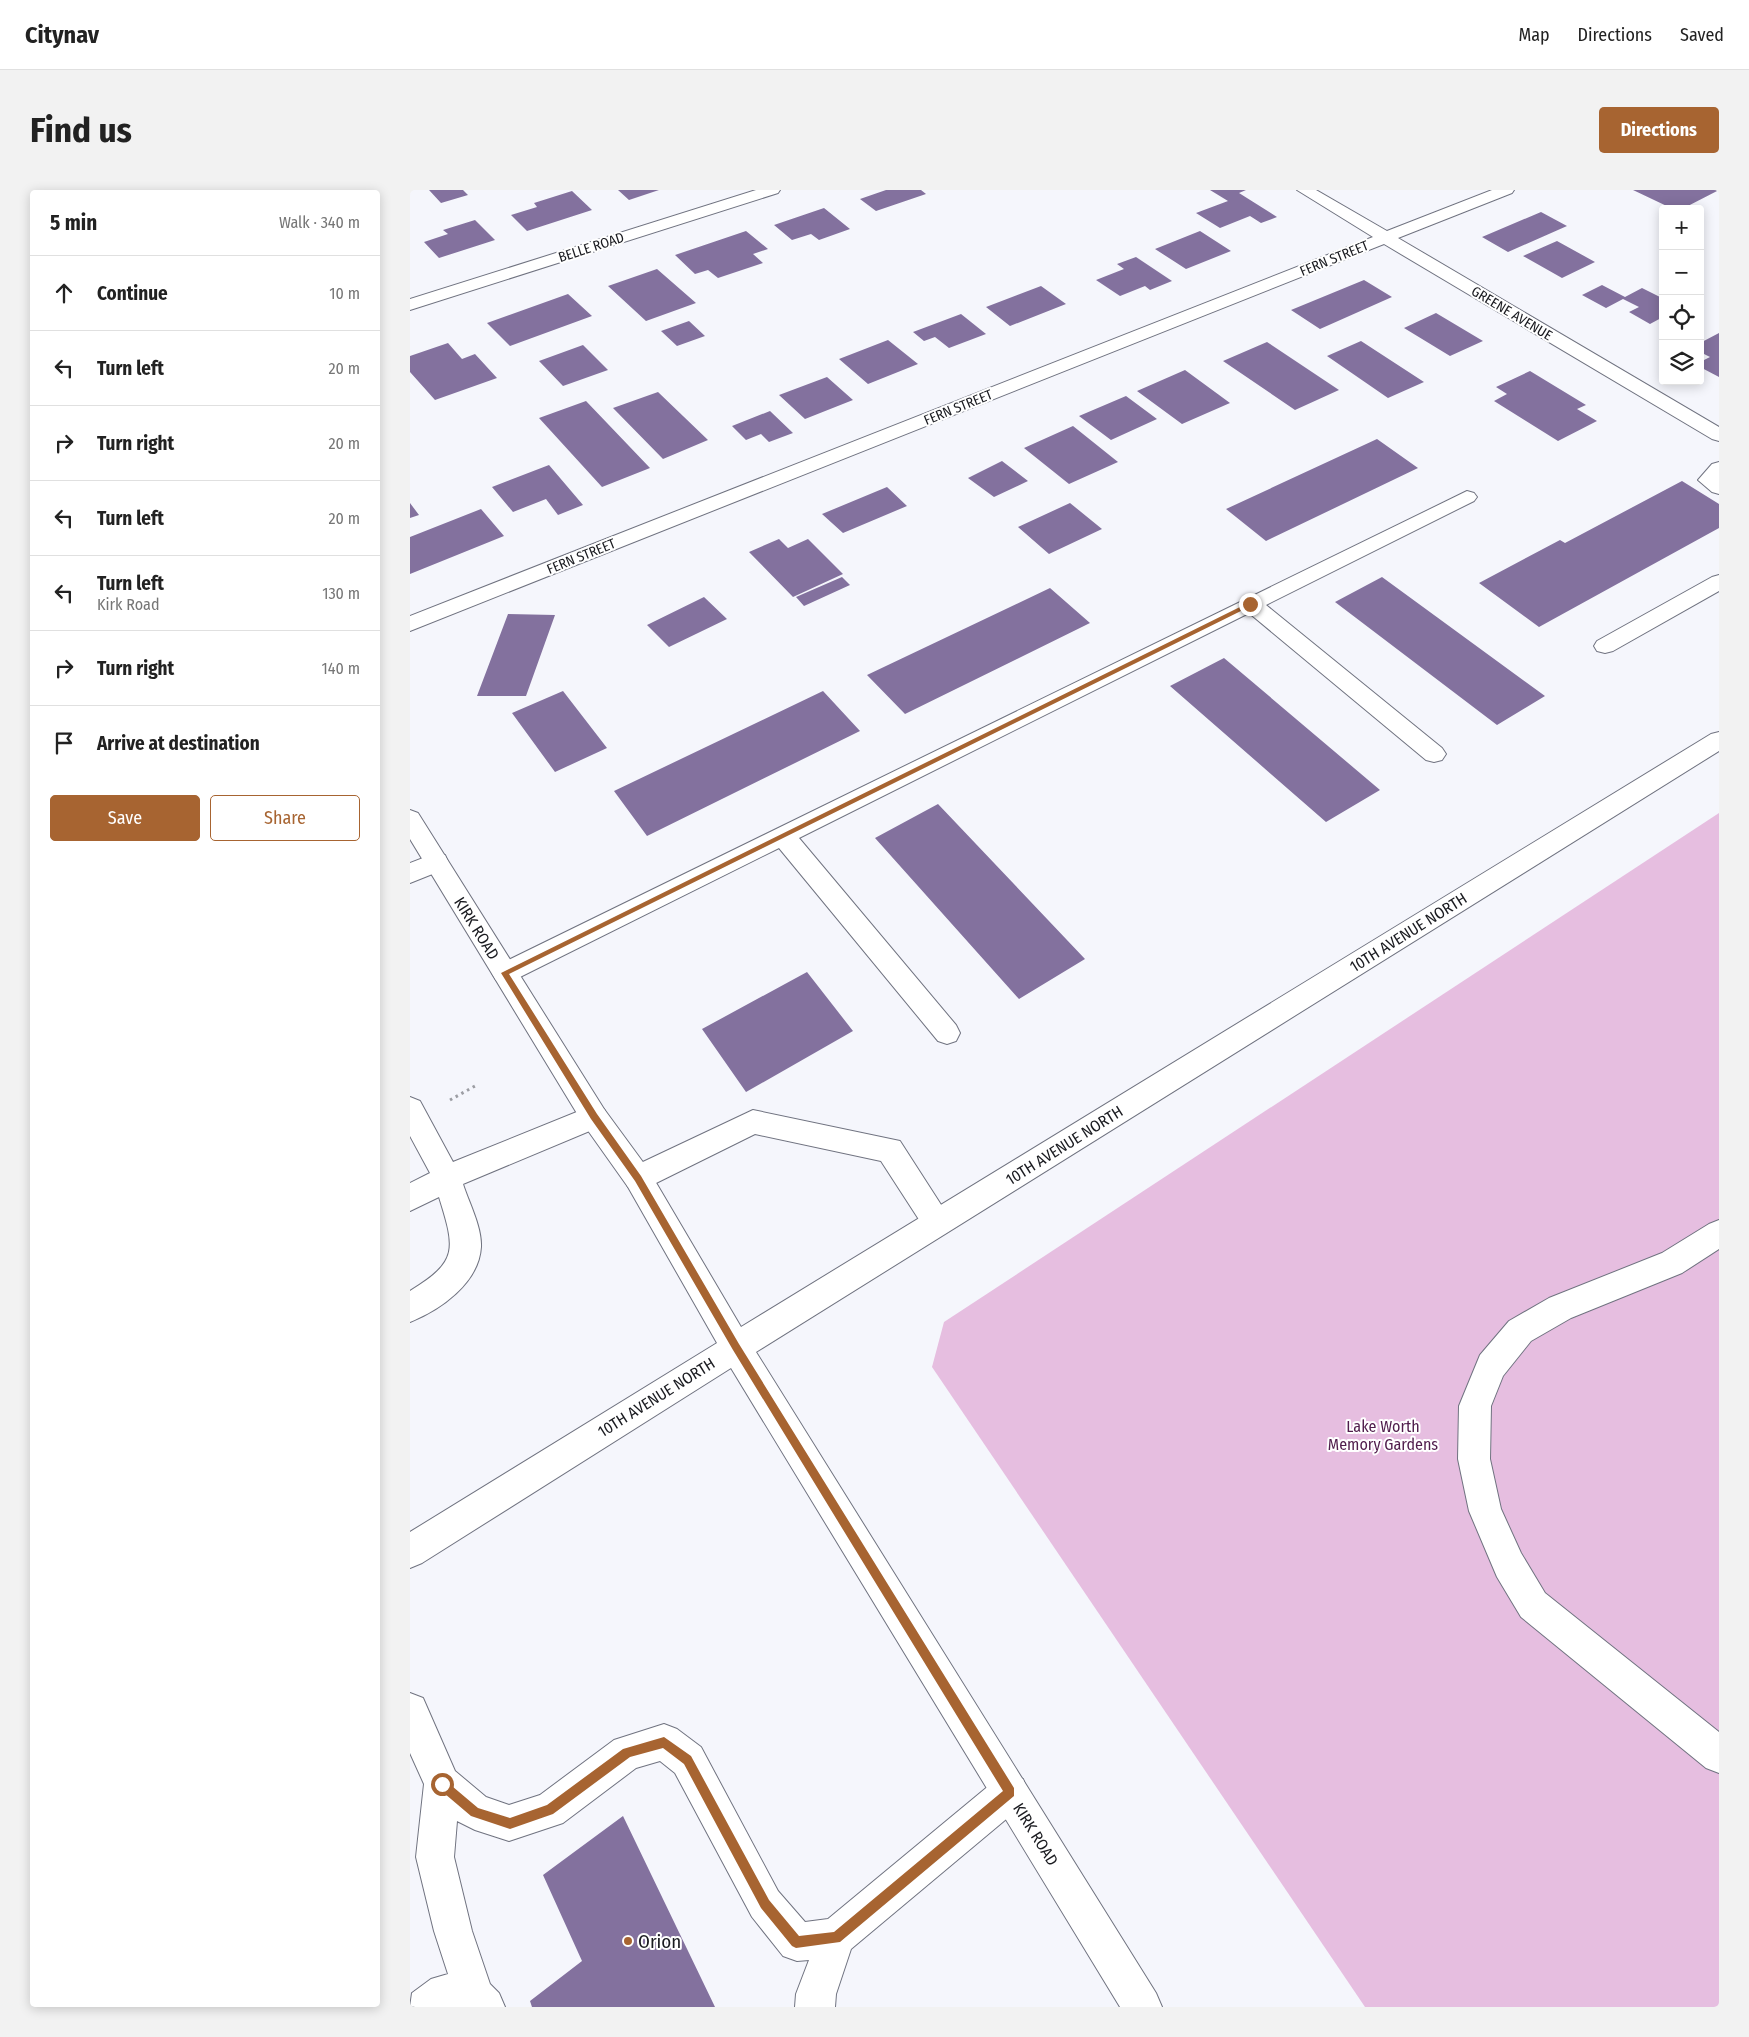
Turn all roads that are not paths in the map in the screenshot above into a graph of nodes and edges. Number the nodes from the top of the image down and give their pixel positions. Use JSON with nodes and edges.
{"nodes":[{"id":1,"x":772,"y":190,"type":"edge"},
{"id":2,"x":1305,"y":190,"type":"edge"},
{"id":3,"x":1506,"y":190,"type":"edge"},
{"id":4,"x":1385,"y":238,"type":"junction"},
{"id":5,"x":410,"y":305,"type":"edge"},
{"id":6,"x":1719,"y":436,"type":"edge"},
{"id":7,"x":1719,"y":468,"type":"edge"},
{"id":8,"x":1719,"y":488,"type":"edge"},
{"id":9,"x":1467,"y":497,"type":"dead end"},
{"id":10,"x":1719,"y":582,"type":"edge"},
{"id":11,"x":1250,"y":604,"type":"junction"},
{"id":12,"x":410,"y":624,"type":"edge"},
{"id":13,"x":1604,"y":646,"type":"dead end"},
{"id":14,"x":1719,"y":740,"type":"edge"},
{"id":15,"x":1434,"y":754,"type":"dead end"},
{"id":16,"x":410,"y":819,"type":"edge"},
{"id":17,"x":782,"y":835,"type":"junction"},
{"id":18,"x":436,"y":862,"type":"junction"},
{"id":19,"x":410,"y":874,"type":"edge"},
{"id":20,"x":505,"y":973,"type":"junction"},
{"id":21,"x":947,"y":1033,"type":"dead end"},
{"id":22,"x":410,"y":1109,"type":"edge"},
{"id":23,"x":594,"y":1117,"type":"junction"},
{"id":24,"x":446,"y":1178,"type":"junction"},
{"id":25,"x":638,"y":1178,"type":"junction"},
{"id":26,"x":410,"y":1198,"type":"edge"},
{"id":27,"x":937,"y":1223,"type":"junction"},
{"id":28,"x":1719,"y":1233,"type":"edge"},
{"id":29,"x":410,"y":1308,"type":"edge"},
{"id":30,"x":736,"y":1347,"type":"junction"},
{"id":31,"x":410,"y":1551,"type":"edge"},
{"id":32,"x":410,"y":1711,"type":"edge"},
{"id":33,"x":1719,"y":1755,"type":"edge"},
{"id":34,"x":442,"y":1784,"type":"junction"},
{"id":35,"x":1010,"y":1792,"type":"junction"},
{"id":36,"x":836,"y":1938,"type":"junction"},
{"id":37,"x":480,"y":2001,"type":"edge"},
{"id":38,"x":426,"y":2007,"type":"edge"},
{"id":39,"x":815,"y":2007,"type":"edge"},
{"id":40,"x":1142,"y":2007,"type":"edge"}],
"edges":[{"from":1,"to":5,"type":"street","name":"BELLE ROAD"},
{"from":2,"to":4,"type":"street","name":"GREENE AVENUE"},
{"from":3,"to":4,"type":"street","name":"FERN STREET"},
{"from":4,"to":6,"type":"street","name":"GREENE AVENUE"},
{"from":4,"to":12,"type":"street","name":"FERN STREET"},
{"from":7,"to":8,"type":"street"},
{"from":9,"to":11,"type":"street"},
{"from":10,"to":13,"type":"street"},
{"from":11,"to":15,"type":"street"},
{"from":11,"to":17,"type":"street"},
{"from":14,"to":27,"type":"street","name":"10TH AVENUE NORTH"},
{"from":16,"to":18,"type":"street","name":"KIRK ROAD"},
{"from":17,"to":20,"type":"street"},
{"from":17,"to":21,"type":"street"},
{"from":18,"to":19,"type":"street"},
{"from":18,"to":20,"type":"street","name":"KIRK ROAD"},
{"from":20,"to":23,"type":"street","name":"KIRK ROAD"},
{"from":22,"to":24,"type":"street"},
{"from":23,"to":24,"type":"street"},
{"from":23,"to":25,"type":"street","name":"KIRK ROAD"},
{"from":24,"to":26,"type":"street"},
{"from":24,"to":29,"type":"street"},
{"from":25,"to":27,"type":"street"},
{"from":25,"to":30,"type":"street","name":"KIRK ROAD"},
{"from":27,"to":30,"type":"street","name":"10TH AVENUE NORTH"},
{"from":28,"to":33,"type":"street"},
{"from":30,"to":31,"type":"street","name":"10TH AVENUE NORTH"},
{"from":30,"to":35,"type":"street","name":"KIRK ROAD"},
{"from":32,"to":34,"type":"street"},
{"from":34,"to":36,"type":"street"},
{"from":34,"to":37,"type":"street"},
{"from":35,"to":36,"type":"street"},
{"from":35,"to":40,"type":"street","name":"KIRK ROAD"},
{"from":36,"to":39,"type":"street"},
{"from":37,"to":38,"type":"street"}]}
